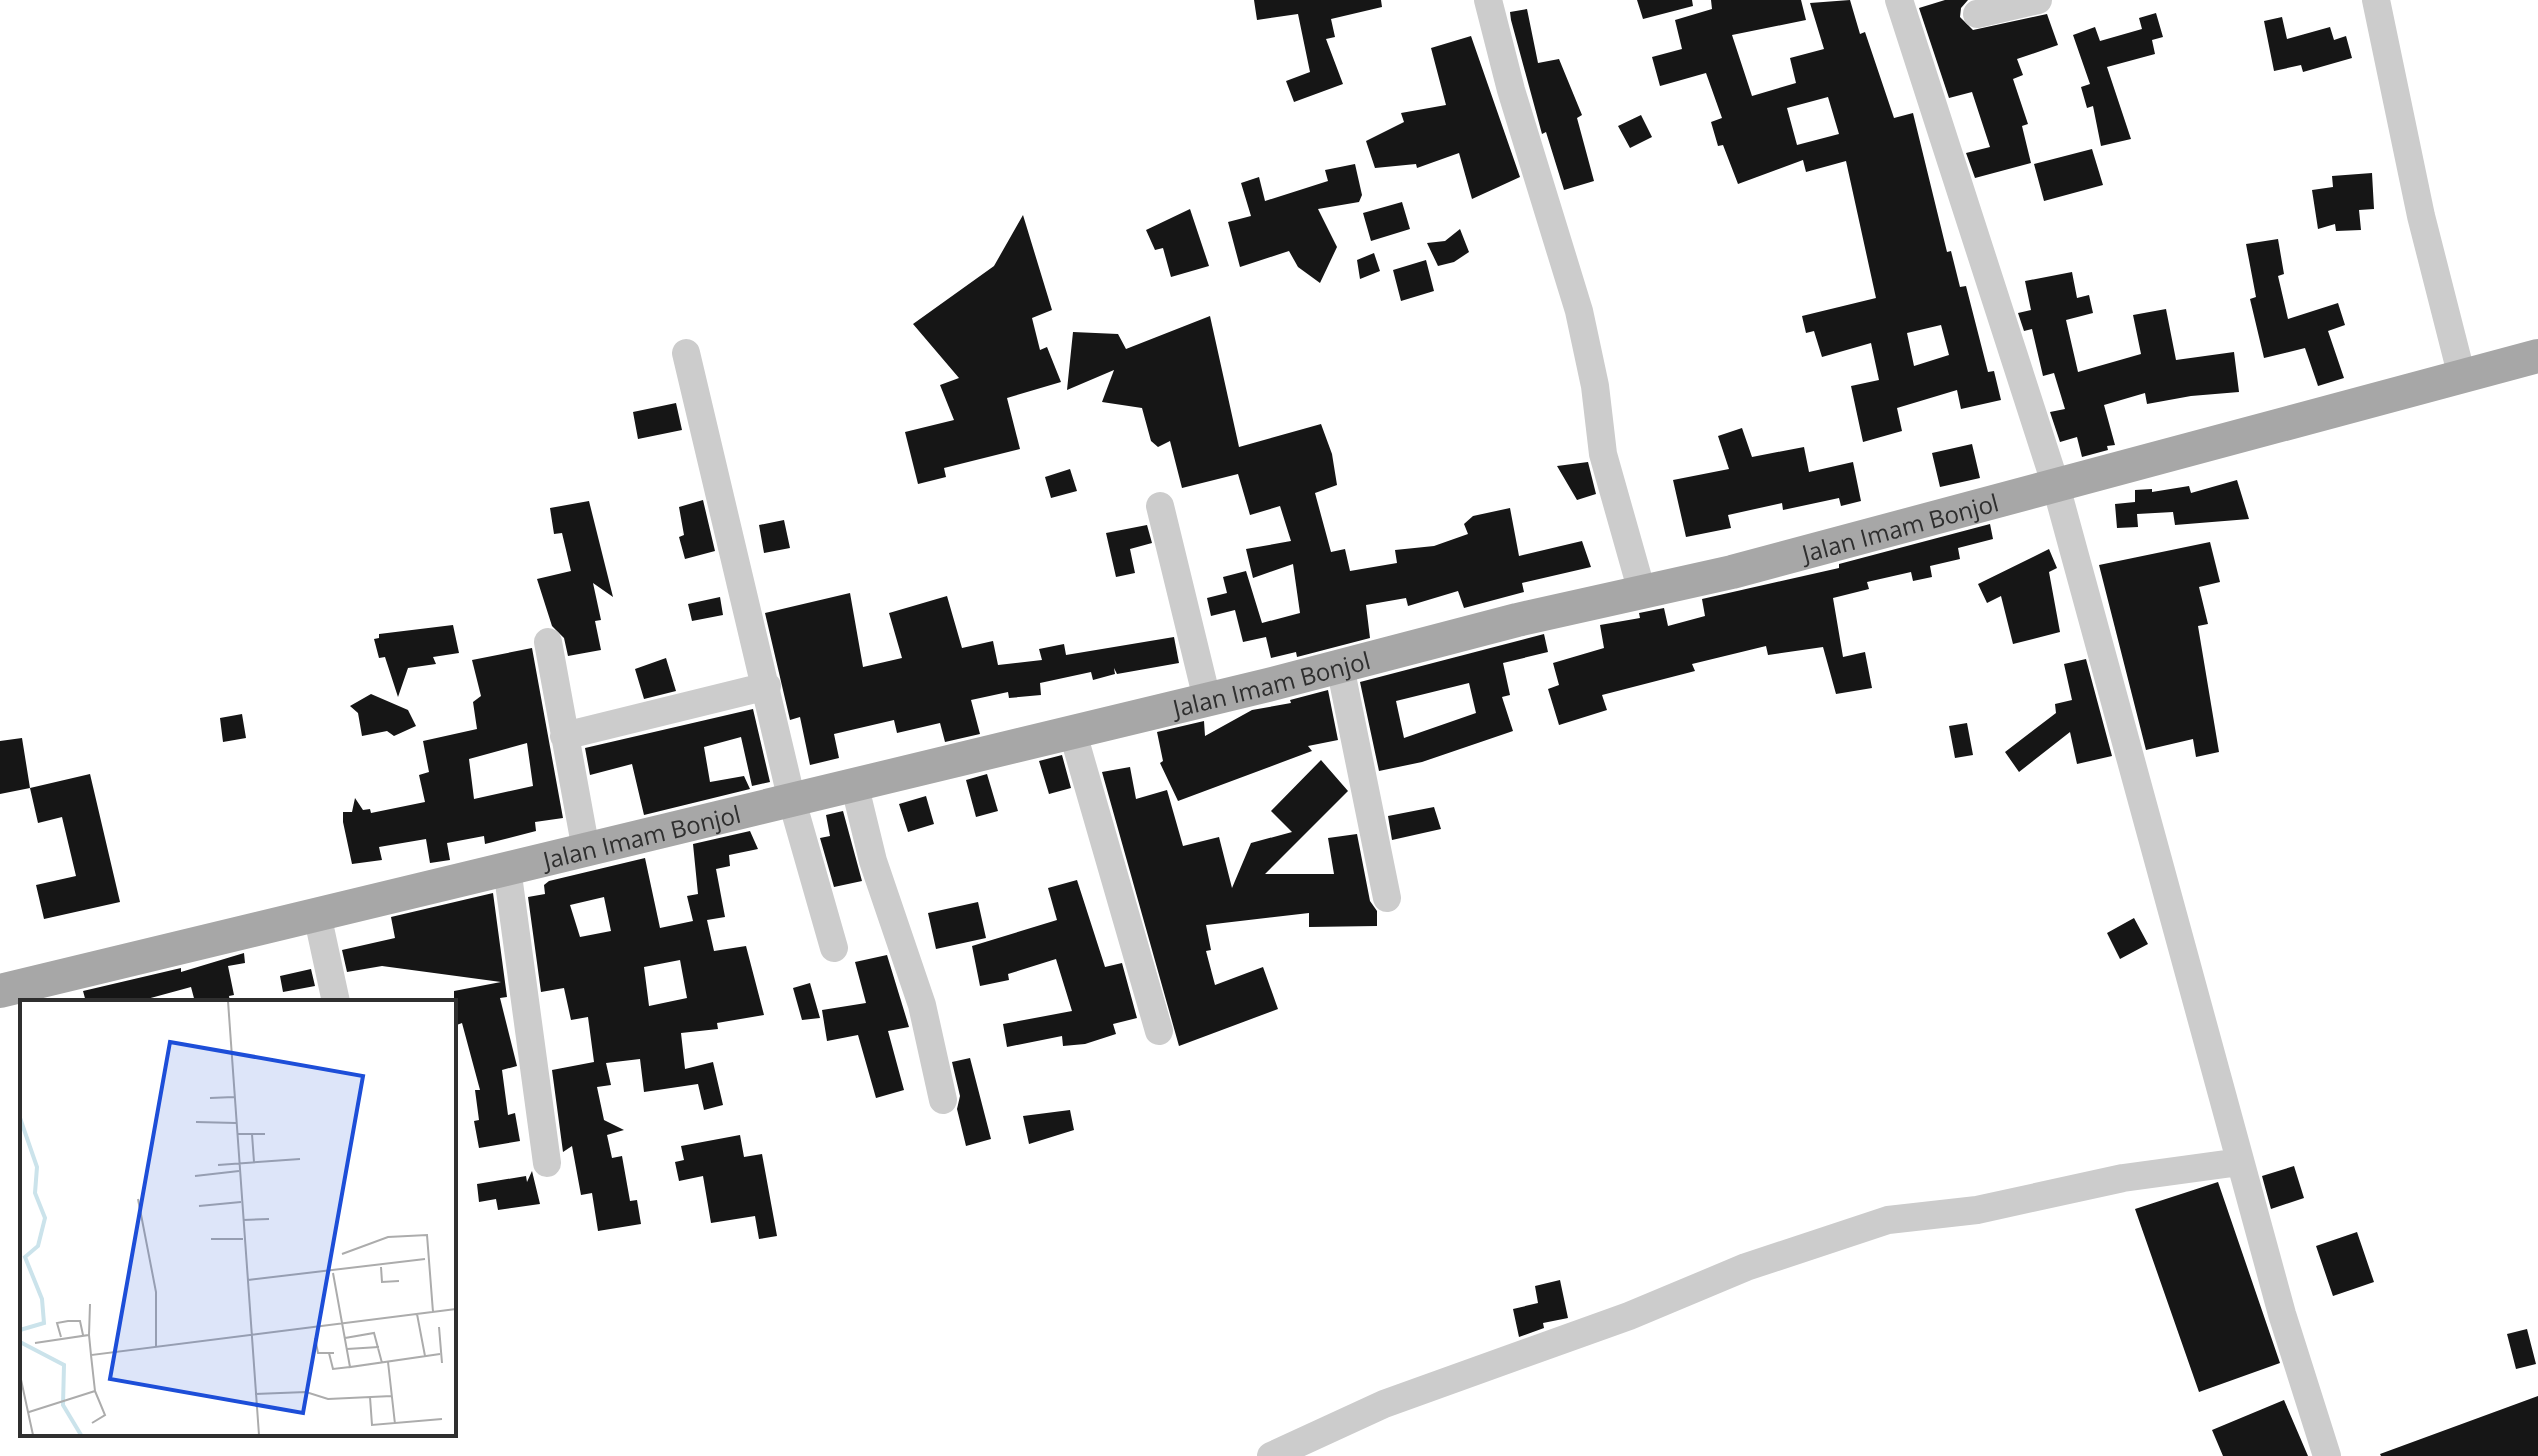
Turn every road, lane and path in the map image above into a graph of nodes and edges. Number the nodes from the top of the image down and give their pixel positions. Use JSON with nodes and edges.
{"nodes":[{"id":1,"x":1488,"y":0,"type":"edge"},
{"id":2,"x":1899,"y":0,"type":"edge"},
{"id":3,"x":2038,"y":0,"type":"edge"},
{"id":4,"x":2376,"y":0,"type":"edge"},
{"id":5,"x":1977,"y":14,"type":"dead end"},
{"id":6,"x":686,"y":353,"type":"dead end"},
{"id":7,"x":2538,"y":356,"type":"edge"},
{"id":8,"x":2462,"y":377,"type":"junction"},
{"id":9,"x":2056,"y":486,"type":"junction"},
{"id":10,"x":1160,"y":506,"type":"dead end"},
{"id":11,"x":1642,"y":592,"type":"junction"},
{"id":12,"x":548,"y":642,"type":"dead end"},
{"id":13,"x":1340,"y":666,"type":"junction"},
{"id":14,"x":767,"y":686,"type":"junction"},
{"id":15,"x":1207,"y":699,"type":"junction"},
{"id":16,"x":1072,"y":730,"type":"junction"},
{"id":17,"x":564,"y":736,"type":"junction"},
{"id":18,"x":854,"y":783,"type":"junction"},
{"id":19,"x":792,"y":801,"type":"junction"},
{"id":20,"x":586,"y":850,"type":"junction"},
{"id":21,"x":507,"y":868,"type":"junction"},
{"id":22,"x":1387,"y":898,"type":"dead end"},
{"id":23,"x":317,"y":914,"type":"junction"},
{"id":24,"x":834,"y":948,"type":"dead end"},
{"id":25,"x":0,"y":991,"type":"edge"},
{"id":26,"x":336,"y":1000,"type":"edge"},
{"id":27,"x":1159,"y":1031,"type":"dead end"},
{"id":28,"x":943,"y":1100,"type":"dead end"},
{"id":29,"x":2240,"y":1162,"type":"junction"},
{"id":30,"x":547,"y":1163,"type":"dead end"},
{"id":31,"x":1271,"y":1456,"type":"edge"},
{"id":32,"x":2327,"y":1456,"type":"edge"}],
"edges":[{"from":1,"to":11,"type":"street"},
{"from":2,"to":9,"type":"street"},
{"from":3,"to":5,"type":"street"},
{"from":4,"to":8,"type":"street"},
{"from":6,"to":14,"type":"street"},
{"from":7,"to":8,"type":"main road","name":"Jalan Imam Bonjol"},
{"from":8,"to":9,"type":"main road","name":"Jalan Imam Bonjol"},
{"from":9,"to":11,"type":"main road","name":"Jalan Imam Bonjol"},
{"from":9,"to":29,"type":"street"},
{"from":10,"to":15,"type":"street"},
{"from":11,"to":13,"type":"main road","name":"Jalan Imam Bonjol"},
{"from":12,"to":17,"type":"street"},
{"from":13,"to":15,"type":"main road","name":"Jalan Imam Bonjol"},
{"from":13,"to":22,"type":"street"},
{"from":14,"to":17,"type":"street"},
{"from":14,"to":19,"type":"street"},
{"from":15,"to":16,"type":"main road","name":"Jalan Imam Bonjol"},
{"from":16,"to":18,"type":"main road","name":"Jalan Imam Bonjol"},
{"from":16,"to":27,"type":"street"},
{"from":17,"to":20,"type":"street"},
{"from":18,"to":19,"type":"main road","name":"Jalan Imam Bonjol"},
{"from":18,"to":28,"type":"street"},
{"from":19,"to":20,"type":"main road","name":"Jalan Imam Bonjol"},
{"from":19,"to":24,"type":"street"},
{"from":20,"to":21,"type":"main road","name":"Jalan Imam Bonjol"},
{"from":21,"to":23,"type":"main road","name":"Jalan Imam Bonjol"},
{"from":21,"to":30,"type":"street"},
{"from":23,"to":25,"type":"main road","name":"Jalan Imam Bonjol"},
{"from":23,"to":26,"type":"street"},
{"from":29,"to":31,"type":"street"},
{"from":29,"to":32,"type":"street"}]}
